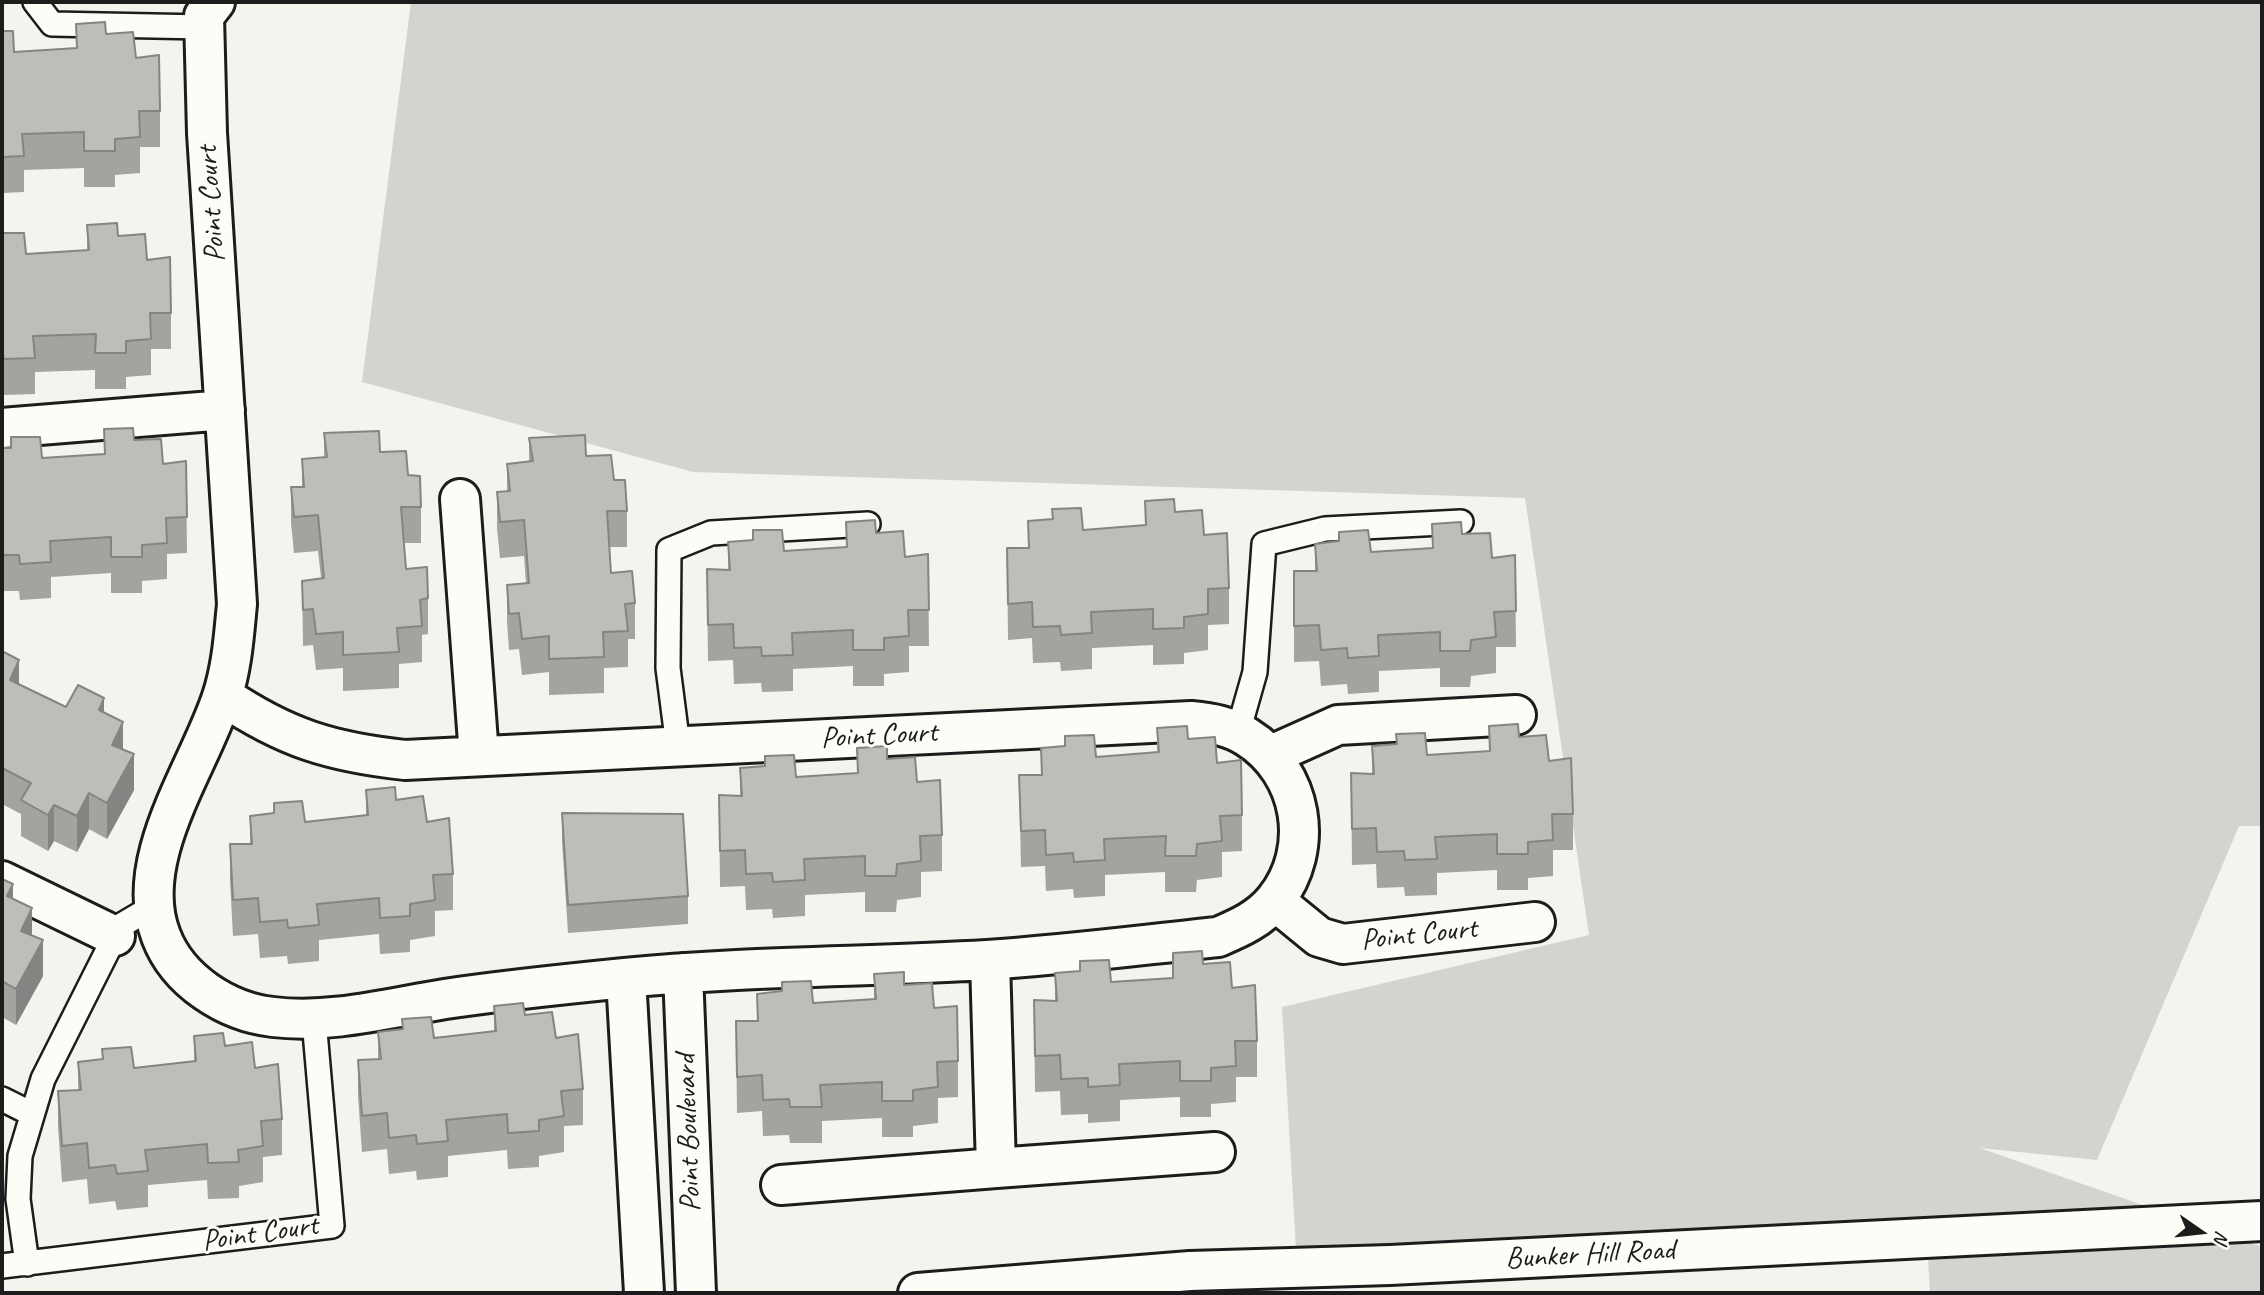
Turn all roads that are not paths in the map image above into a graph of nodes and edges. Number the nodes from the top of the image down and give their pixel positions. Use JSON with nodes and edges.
{"nodes":[{"id":1,"x":35,"y":2,"type":"edge"},
{"id":2,"x":209,"y":14,"type":"edge"},
{"id":3,"x":225,"y":410,"type":"junction"},
{"id":4,"x":2,"y":428,"type":"edge"},
{"id":5,"x":460,"y":499,"type":"dead end"},
{"id":6,"x":1461,"y":522,"type":"edge"},
{"id":7,"x":868,"y":524,"type":"edge"},
{"id":8,"x":223,"y":696,"type":"junction"},
{"id":9,"x":1516,"y":715,"type":"dead end"},
{"id":10,"x":1238,"y":732,"type":"junction"},
{"id":11,"x":678,"y":747,"type":"junction"},
{"id":12,"x":1270,"y":755,"type":"junction"},
{"id":13,"x":479,"y":756,"type":"junction"},
{"id":14,"x":2,"y":881,"type":"edge"},
{"id":15,"x":1275,"y":901,"type":"junction"},
{"id":16,"x":153,"y":906,"type":"junction"},
{"id":17,"x":1535,"y":922,"type":"dead end"},
{"id":18,"x":115,"y":936,"type":"junction"},
{"id":19,"x":990,"y":960,"type":"junction"},
{"id":20,"x":683,"y":973,"type":"junction"},
{"id":21,"x":626,"y":978,"type":"junction"},
{"id":22,"x":314,"y":1020,"type":"junction"},
{"id":23,"x":2,"y":1099,"type":"edge"},
{"id":24,"x":32,"y":1114,"type":"junction"},
{"id":25,"x":1214,"y":1153,"type":"dead end"},
{"id":26,"x":996,"y":1168,"type":"junction"},
{"id":27,"x":781,"y":1185,"type":"dead end"},
{"id":28,"x":2262,"y":1221,"type":"edge"},
{"id":29,"x":27,"y":1264,"type":"junction"},
{"id":30,"x":2,"y":1266,"type":"edge"},
{"id":31,"x":1389,"y":1279,"type":"edge"},
{"id":32,"x":644,"y":1293,"type":"edge"},
{"id":33,"x":696,"y":1293,"type":"edge"},
{"id":34,"x":918,"y":1293,"type":"edge"}],
"edges":[{"from":1,"to":2,"type":"lane"},
{"from":2,"to":3,"type":"street","name":"Point Court"},
{"from":3,"to":4,"type":"street"},
{"from":3,"to":8,"type":"street","name":"Point Court"},
{"from":5,"to":13,"type":"street"},
{"from":6,"to":10,"type":"lane"},
{"from":7,"to":11,"type":"lane"},
{"from":8,"to":13,"type":"street","name":"Point Court"},
{"from":8,"to":16,"type":"street","name":"Point Court"},
{"from":9,"to":12,"type":"street"},
{"from":10,"to":11,"type":"street","name":"Point Court"},
{"from":10,"to":12,"type":"street","name":"Point Court"},
{"from":11,"to":13,"type":"street","name":"Point Court"},
{"from":12,"to":15,"type":"street","name":"Point Court"},
{"from":14,"to":18,"type":"street"},
{"from":15,"to":17,"type":"street","name":"Point Court"},
{"from":15,"to":19,"type":"street","name":"Point Court"},
{"from":16,"to":18,"type":"lane"},
{"from":16,"to":22,"type":"street","name":"Point Court"},
{"from":18,"to":24,"type":"lane"},
{"from":19,"to":20,"type":"street","name":"Point Court"},
{"from":19,"to":26,"type":"street"},
{"from":20,"to":21,"type":"street","name":"Point Court"},
{"from":20,"to":33,"type":"street","name":"Point Boulevard"},
{"from":21,"to":22,"type":"street","name":"Point Court"},
{"from":21,"to":32,"type":"street","name":"Point Boulevard"},
{"from":22,"to":29,"type":"lane","name":"Point Court"},
{"from":23,"to":24,"type":"lane"},
{"from":24,"to":29,"type":"lane"},
{"from":25,"to":26,"type":"street"},
{"from":26,"to":27,"type":"street"},
{"from":28,"to":31,"type":"street","name":"Bunker Hill Road"},
{"from":29,"to":30,"type":"lane","name":"Point Court"},
{"from":31,"to":34,"type":"street","name":"Bunker Hill Road"}]}
